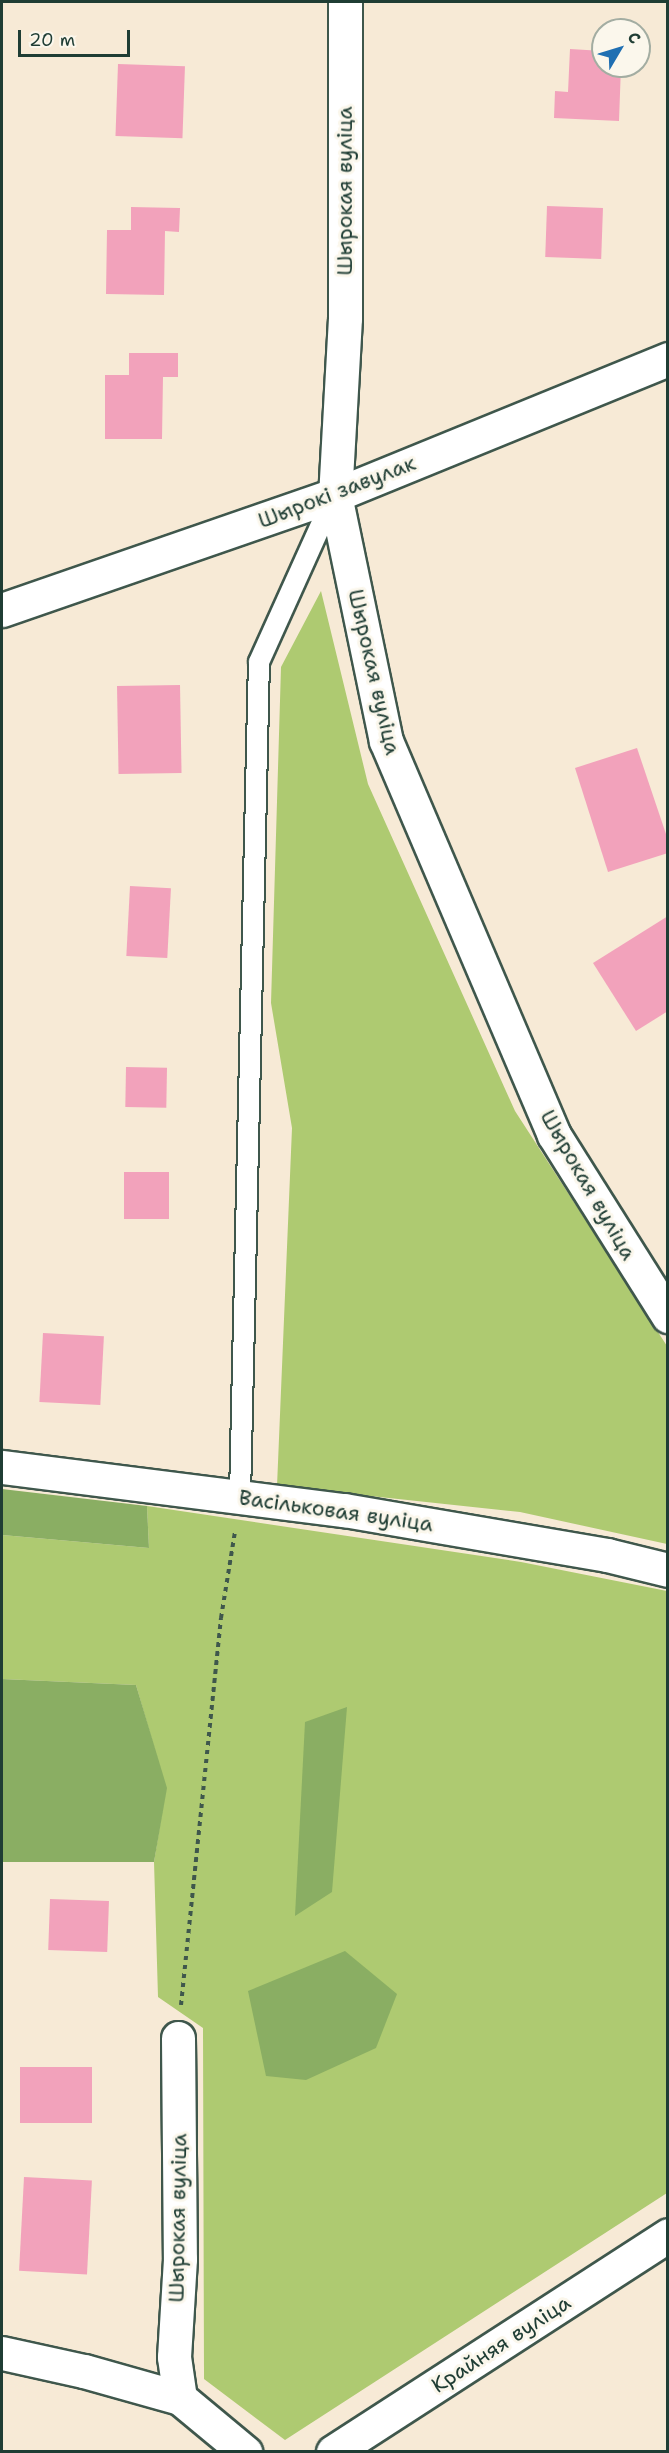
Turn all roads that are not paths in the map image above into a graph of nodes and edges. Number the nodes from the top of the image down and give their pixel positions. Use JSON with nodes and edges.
{"nodes":[{"id":1,"x":345,"y":2,"type":"edge"},
{"id":2,"x":668,"y":359,"type":"edge"},
{"id":3,"x":334,"y":495,"type":"junction"},
{"id":4,"x":2,"y":610,"type":"edge"},
{"id":5,"x":666,"y":1309,"type":"edge"},
{"id":6,"x":2,"y":1467,"type":"edge"},
{"id":7,"x":240,"y":1497,"type":"junction"},
{"id":8,"x":668,"y":1570,"type":"edge"},
{"id":9,"x":178,"y":2038,"type":"road end"},
{"id":10,"x":668,"y":2235,"type":"edge"},
{"id":11,"x":4,"y":2354,"type":"edge"},
{"id":12,"x":180,"y":2398,"type":"junction"},
{"id":13,"x":245,"y":2451,"type":"edge"},
{"id":14,"x":333,"y":2451,"type":"edge"}],
"edges":[{"from":1,"to":3,"type":"street","name":"Шырокая вуліца"},
{"from":2,"to":3,"type":"street","name":"Шырокі завулак"},
{"from":3,"to":4,"type":"street","name":"Шырокі завулак"},
{"from":3,"to":5,"type":"street","name":"Шырокая вуліца"},
{"from":3,"to":7,"type":"lane"},
{"from":6,"to":7,"type":"street","name":"Васільковая вуліца"},
{"from":7,"to":8,"type":"street","name":"Васільковая вуліца"},
{"from":9,"to":12,"type":"street","name":"Шырокая вуліца"},
{"from":10,"to":14,"type":"street","name":"Крайняя вуліца"},
{"from":11,"to":12,"type":"street"},
{"from":12,"to":13,"type":"street"}]}
